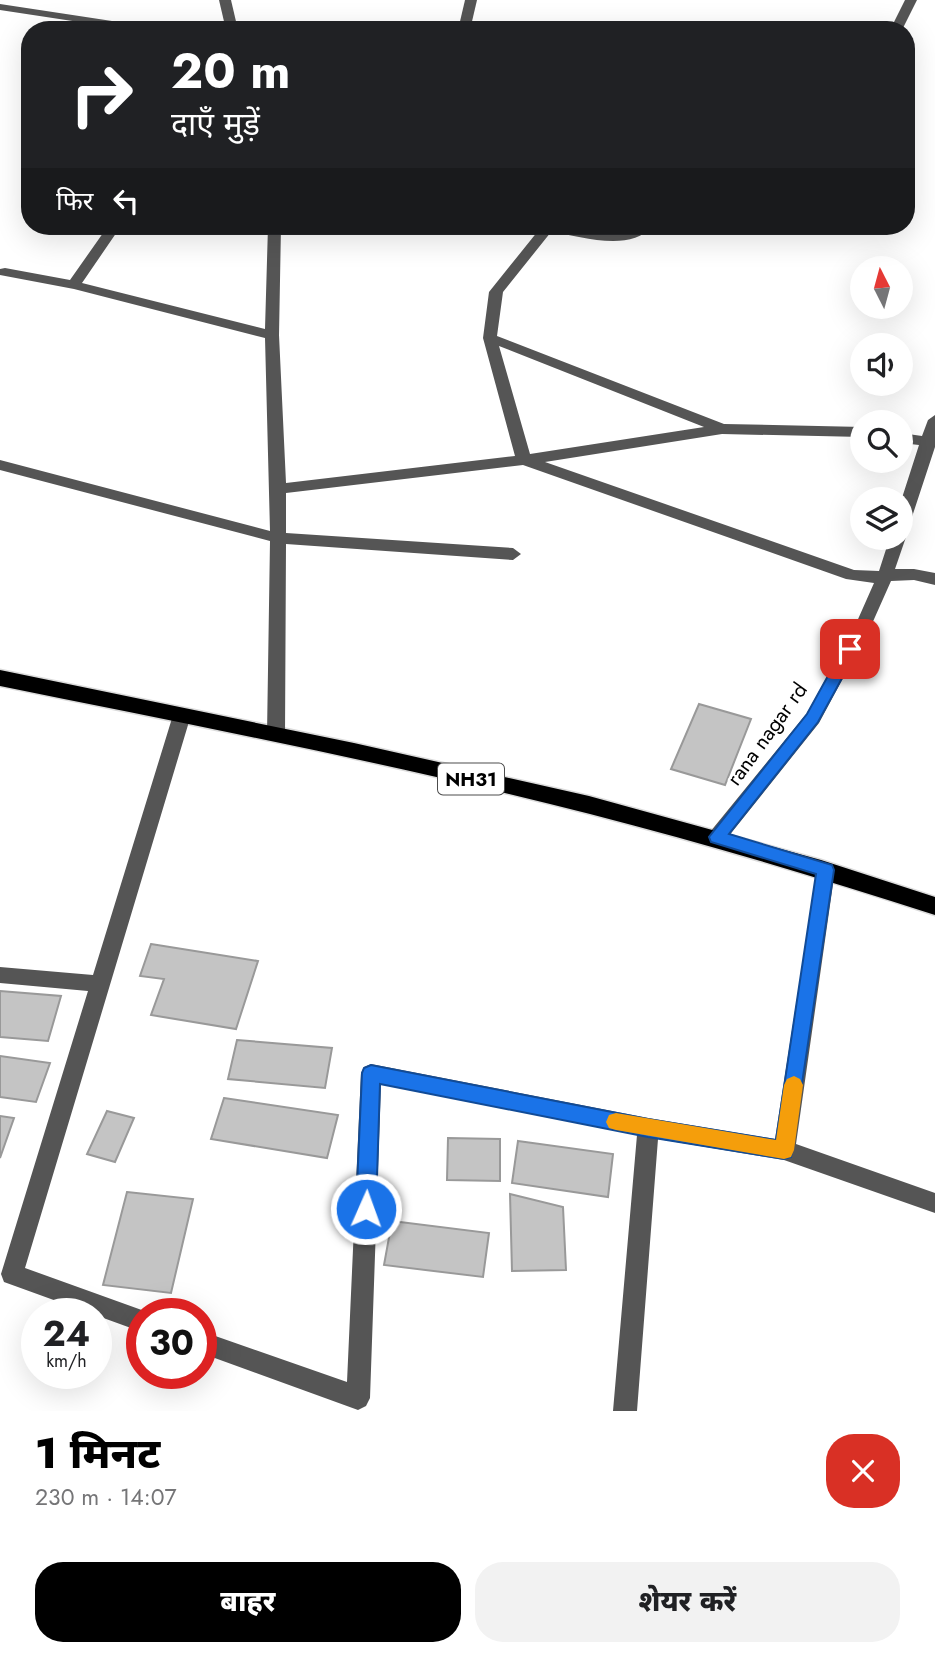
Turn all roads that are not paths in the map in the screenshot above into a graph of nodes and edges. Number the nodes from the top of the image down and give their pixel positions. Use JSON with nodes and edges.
{"nodes":[{"id":1,"x":225,"y":0,"type":"edge"},
{"id":2,"x":471,"y":0,"type":"edge"},
{"id":3,"x":911,"y":0,"type":"edge"},
{"id":4,"x":3,"y":10,"type":"edge"},
{"id":5,"x":89,"y":21,"type":"edge"},
{"id":6,"x":230,"y":21,"type":"edge"},
{"id":7,"x":466,"y":21,"type":"edge"},
{"id":8,"x":900,"y":21,"type":"edge"},
{"id":9,"x":108,"y":235,"type":"edge"},
{"id":10,"x":275,"y":235,"type":"edge"},
{"id":11,"x":539,"y":235,"type":"edge"},
{"id":12,"x":5,"y":272,"type":"dead end"},
{"id":13,"x":74,"y":285,"type":"junction"},
{"id":14,"x":272,"y":335,"type":"junction"},
{"id":15,"x":490,"y":338,"type":"junction"},
{"id":16,"x":935,"y":420,"type":"edge"},
{"id":17,"x":722,"y":429,"type":"junction"},
{"id":18,"x":850,"y":432,"type":"edge"},
{"id":19,"x":913,"y":440,"type":"edge"},
{"id":20,"x":932,"y":442,"type":"edge"},
{"id":21,"x":524,"y":460,"type":"junction"},
{"id":22,"x":0,"y":465,"type":"edge"},
{"id":23,"x":278,"y":489,"type":"junction"},
{"id":24,"x":913,"y":493,"type":"edge"},
{"id":25,"x":277,"y":538,"type":"junction"},
{"id":26,"x":894,"y":550,"type":"edge"},
{"id":27,"x":513,"y":554,"type":"dead end"},
{"id":28,"x":884,"y":579,"type":"junction"},
{"id":29,"x":935,"y":579,"type":"edge"},
{"id":30,"x":0,"y":678,"type":"edge"},
{"id":31,"x":183,"y":716,"type":"junction"},
{"id":32,"x":276,"y":734,"type":"junction"},
{"id":33,"x":717,"y":837,"type":"junction"},
{"id":34,"x":826,"y":870,"type":"junction"},
{"id":35,"x":935,"y":906,"type":"edge"},
{"id":36,"x":0,"y":975,"type":"edge"},
{"id":37,"x":102,"y":984,"type":"junction"},
{"id":38,"x":648,"y":1128,"type":"junction"},
{"id":39,"x":784,"y":1150,"type":"junction"},
{"id":40,"x":935,"y":1203,"type":"edge"},
{"id":41,"x":126,"y":1315,"type":"edge"},
{"id":42,"x":217,"y":1348,"type":"edge"},
{"id":43,"x":625,"y":1411,"type":"edge"}],
"edges":[{"from":1,"to":6,"type":"street"},
{"from":2,"to":7,"type":"street"},
{"from":3,"to":8,"type":"street"},
{"from":4,"to":5,"type":"street"},
{"from":9,"to":13,"type":"street"},
{"from":10,"to":14,"type":"street"},
{"from":11,"to":15,"type":"street"},
{"from":12,"to":13,"type":"street"},
{"from":13,"to":14,"type":"street"},
{"from":14,"to":23,"type":"street"},
{"from":15,"to":17,"type":"street"},
{"from":15,"to":21,"type":"street"},
{"from":16,"to":20,"type":"street"},
{"from":17,"to":18,"type":"street"},
{"from":17,"to":21,"type":"street"},
{"from":19,"to":20,"type":"street"},
{"from":20,"to":24,"type":"street"},
{"from":21,"to":23,"type":"street"},
{"from":21,"to":28,"type":"street"},
{"from":22,"to":25,"type":"street"},
{"from":23,"to":25,"type":"street"},
{"from":25,"to":27,"type":"street"},
{"from":25,"to":32,"type":"street"},
{"from":26,"to":28,"type":"street","name":"rana nagar rd"},
{"from":28,"to":29,"type":"street"},
{"from":28,"to":33,"type":"street","name":"rana nagar rd"},
{"from":30,"to":31,"type":"highway","number":"NH31"},
{"from":31,"to":32,"type":"highway","number":"NH31"},
{"from":31,"to":37,"type":"street"},
{"from":32,"to":33,"type":"highway","number":"NH31"},
{"from":33,"to":34,"type":"highway","number":"NH31"},
{"from":34,"to":35,"type":"highway","number":"NH31"},
{"from":34,"to":39,"type":"street"},
{"from":36,"to":37,"type":"street"},
{"from":37,"to":41,"type":"street"},
{"from":38,"to":39,"type":"street"},
{"from":38,"to":42,"type":"street"},
{"from":38,"to":43,"type":"street"},
{"from":39,"to":40,"type":"street"}]}
